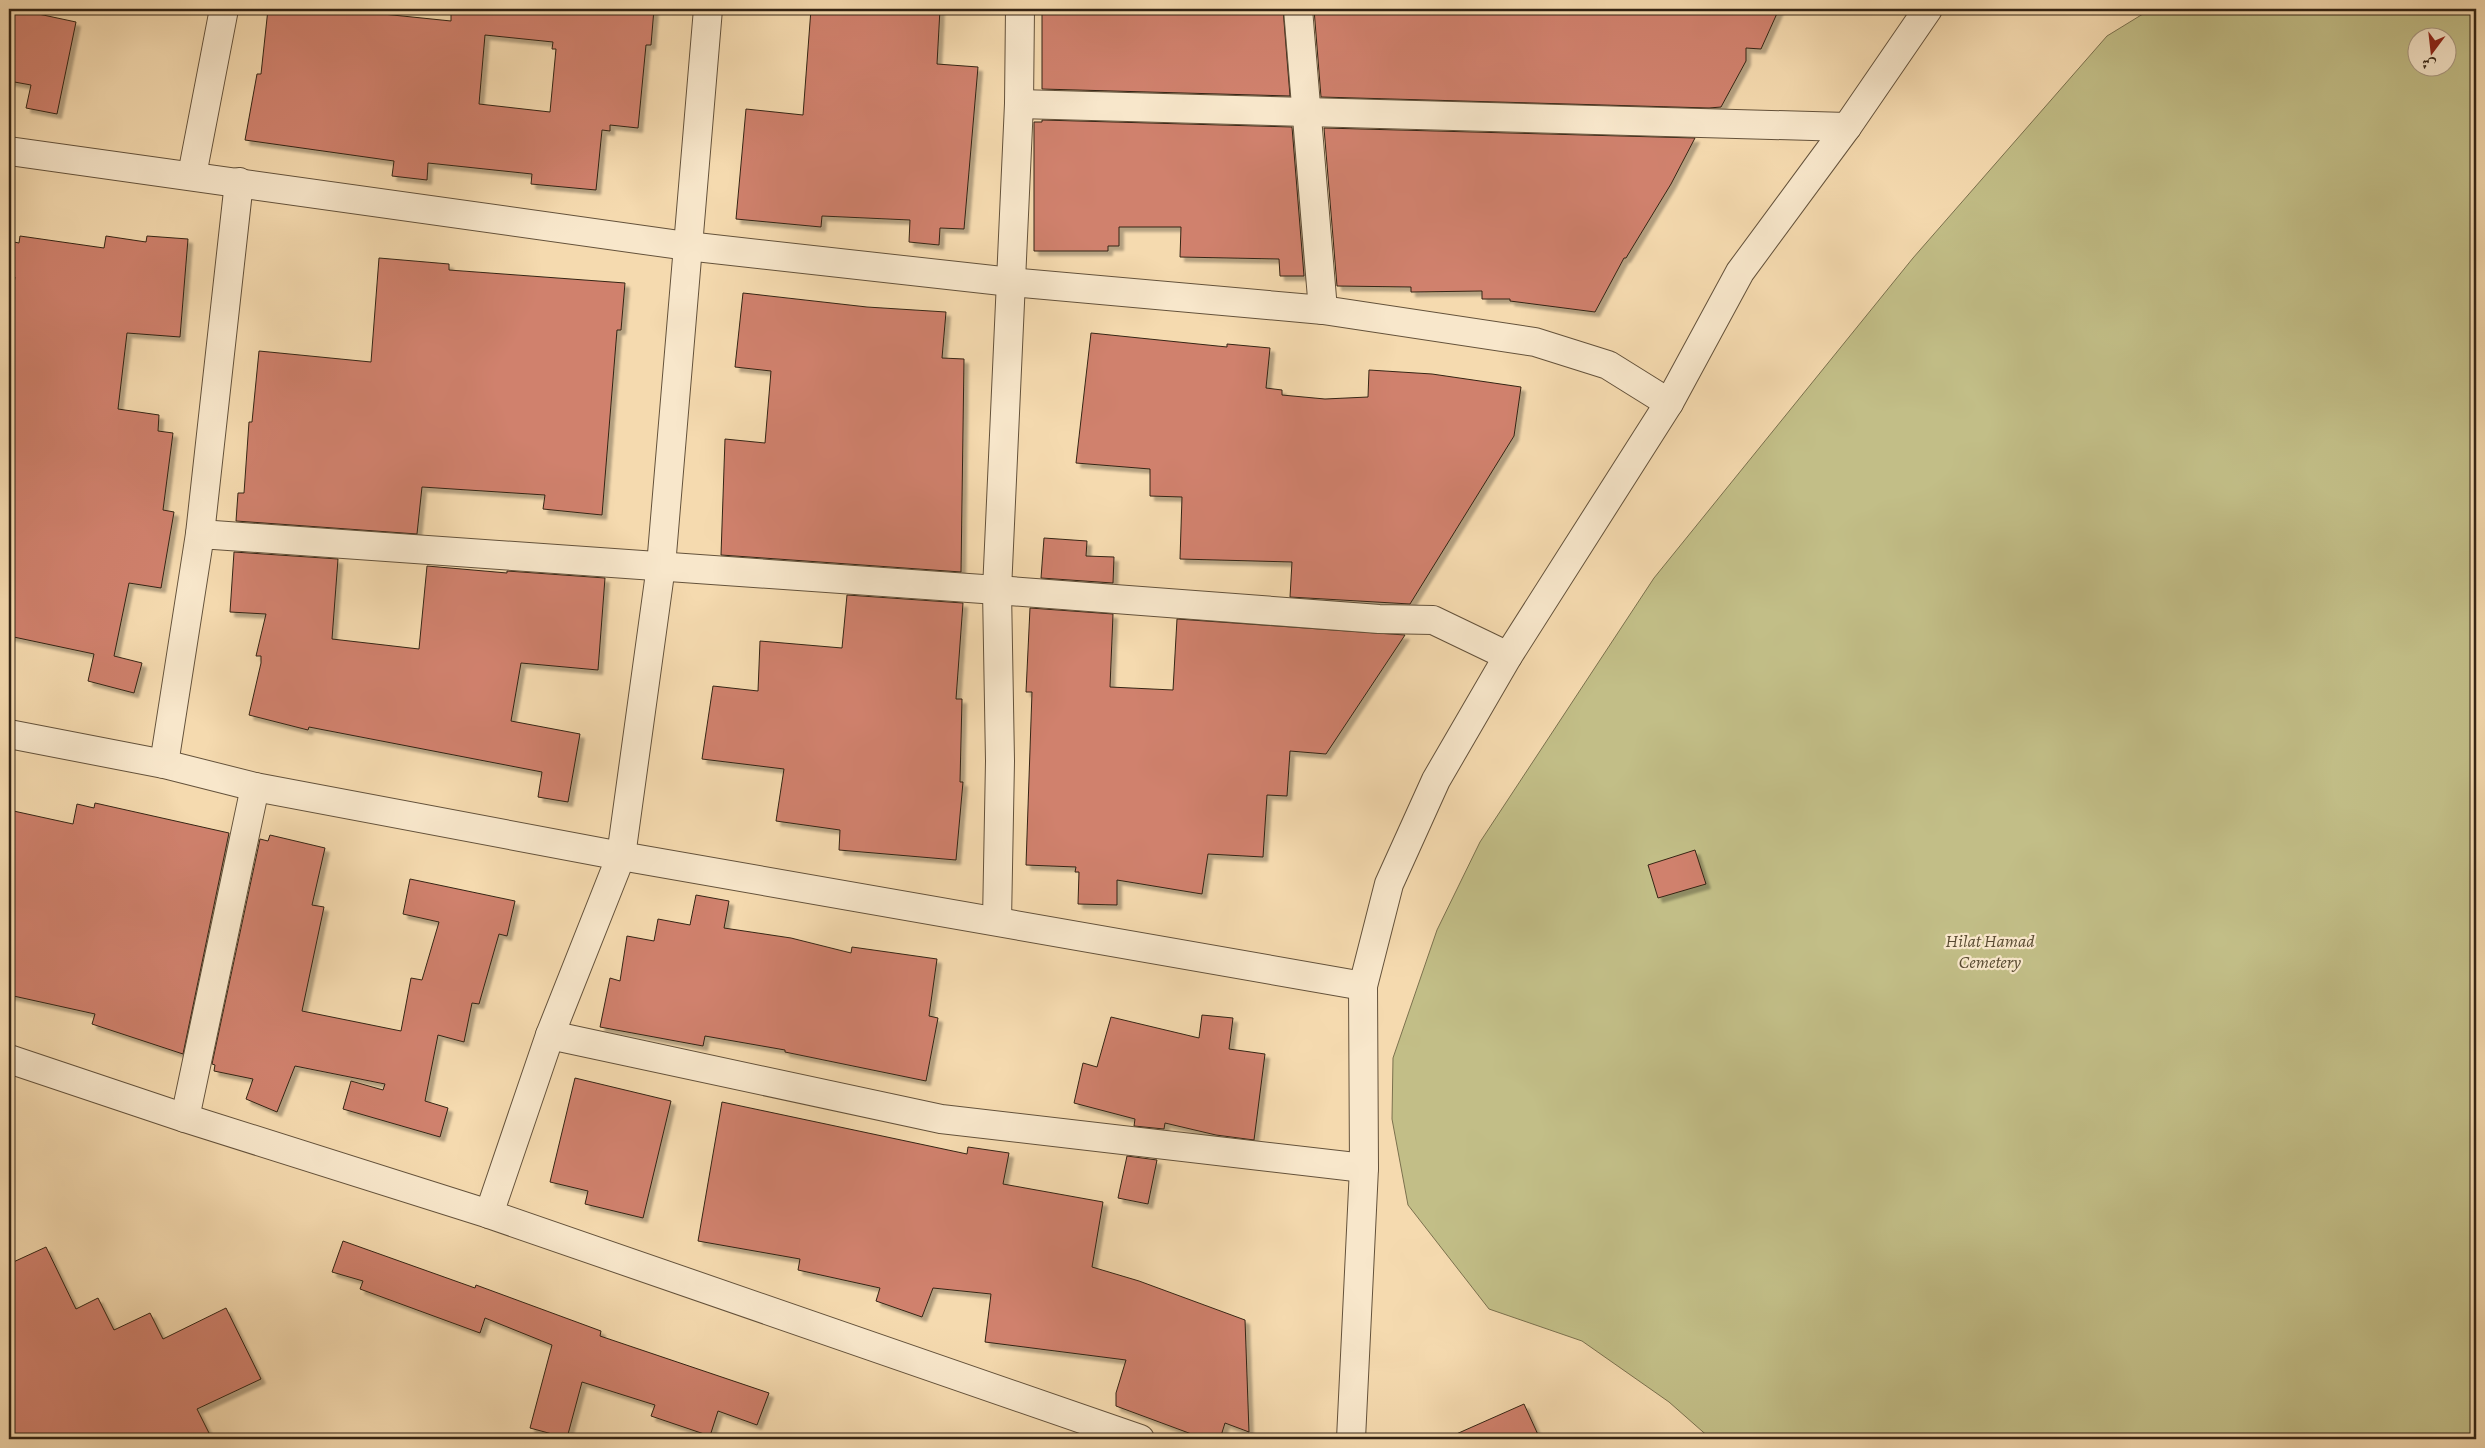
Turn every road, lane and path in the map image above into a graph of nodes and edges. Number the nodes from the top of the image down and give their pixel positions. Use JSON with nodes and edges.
{"nodes":[{"id":1,"x":224,"y":9,"type":"edge"},
{"id":2,"x":708,"y":9,"type":"edge"},
{"id":3,"x":1020,"y":9,"type":"edge"},
{"id":4,"x":1298,"y":9,"type":"edge"},
{"id":5,"x":1928,"y":9,"type":"edge"},
{"id":6,"x":1019,"y":104,"type":"junction"},
{"id":7,"x":1306,"y":114,"type":"junction"},
{"id":8,"x":1847,"y":127,"type":"junction"},
{"id":9,"x":9,"y":151,"type":"edge"},
{"id":10,"x":192,"y":175,"type":"junction"},
{"id":11,"x":239,"y":182,"type":"junction"},
{"id":12,"x":687,"y":246,"type":"junction"},
{"id":13,"x":1011,"y":282,"type":"junction"},
{"id":14,"x":1323,"y":310,"type":"junction"},
{"id":15,"x":1670,"y":402,"type":"junction"},
{"id":16,"x":200,"y":534,"type":"junction"},
{"id":17,"x":661,"y":566,"type":"junction"},
{"id":18,"x":997,"y":590,"type":"junction"},
{"id":19,"x":1508,"y":656,"type":"junction"},
{"id":20,"x":9,"y":734,"type":"edge"},
{"id":21,"x":164,"y":764,"type":"junction"},
{"id":22,"x":255,"y":787,"type":"junction"},
{"id":23,"x":621,"y":856,"type":"junction"},
{"id":24,"x":998,"y":921,"type":"junction"},
{"id":25,"x":1363,"y":986,"type":"junction"},
{"id":26,"x":550,"y":1035,"type":"junction"},
{"id":27,"x":9,"y":1059,"type":"edge"},
{"id":28,"x":185,"y":1118,"type":"junction"},
{"id":29,"x":1364,"y":1168,"type":"junction"},
{"id":30,"x":489,"y":1214,"type":"junction"},
{"id":31,"x":1140,"y":1439,"type":"edge"},
{"id":32,"x":1351,"y":1439,"type":"edge"}],
"edges":[{"from":1,"to":10,"type":"street"},
{"from":2,"to":12,"type":"street"},
{"from":3,"to":6,"type":"street"},
{"from":4,"to":7,"type":"street"},
{"from":5,"to":8,"type":"street"},
{"from":6,"to":7,"type":"street"},
{"from":6,"to":13,"type":"street"},
{"from":7,"to":8,"type":"street"},
{"from":7,"to":14,"type":"street"},
{"from":8,"to":15,"type":"street"},
{"from":9,"to":10,"type":"street"},
{"from":10,"to":11,"type":"street"},
{"from":11,"to":12,"type":"street"},
{"from":11,"to":16,"type":"street"},
{"from":12,"to":13,"type":"street"},
{"from":12,"to":17,"type":"street"},
{"from":13,"to":14,"type":"street"},
{"from":13,"to":18,"type":"street"},
{"from":14,"to":15,"type":"street"},
{"from":15,"to":19,"type":"street"},
{"from":16,"to":17,"type":"street"},
{"from":16,"to":21,"type":"street"},
{"from":17,"to":18,"type":"street"},
{"from":17,"to":23,"type":"street"},
{"from":18,"to":19,"type":"street"},
{"from":18,"to":24,"type":"street"},
{"from":19,"to":25,"type":"street"},
{"from":20,"to":21,"type":"street"},
{"from":21,"to":22,"type":"street"},
{"from":22,"to":23,"type":"street"},
{"from":22,"to":28,"type":"street"},
{"from":23,"to":24,"type":"street"},
{"from":23,"to":26,"type":"street"},
{"from":24,"to":25,"type":"street"},
{"from":25,"to":29,"type":"street"},
{"from":26,"to":29,"type":"street"},
{"from":26,"to":30,"type":"street"},
{"from":27,"to":28,"type":"street"},
{"from":28,"to":30,"type":"street"},
{"from":29,"to":32,"type":"street"},
{"from":30,"to":31,"type":"street"}]}
